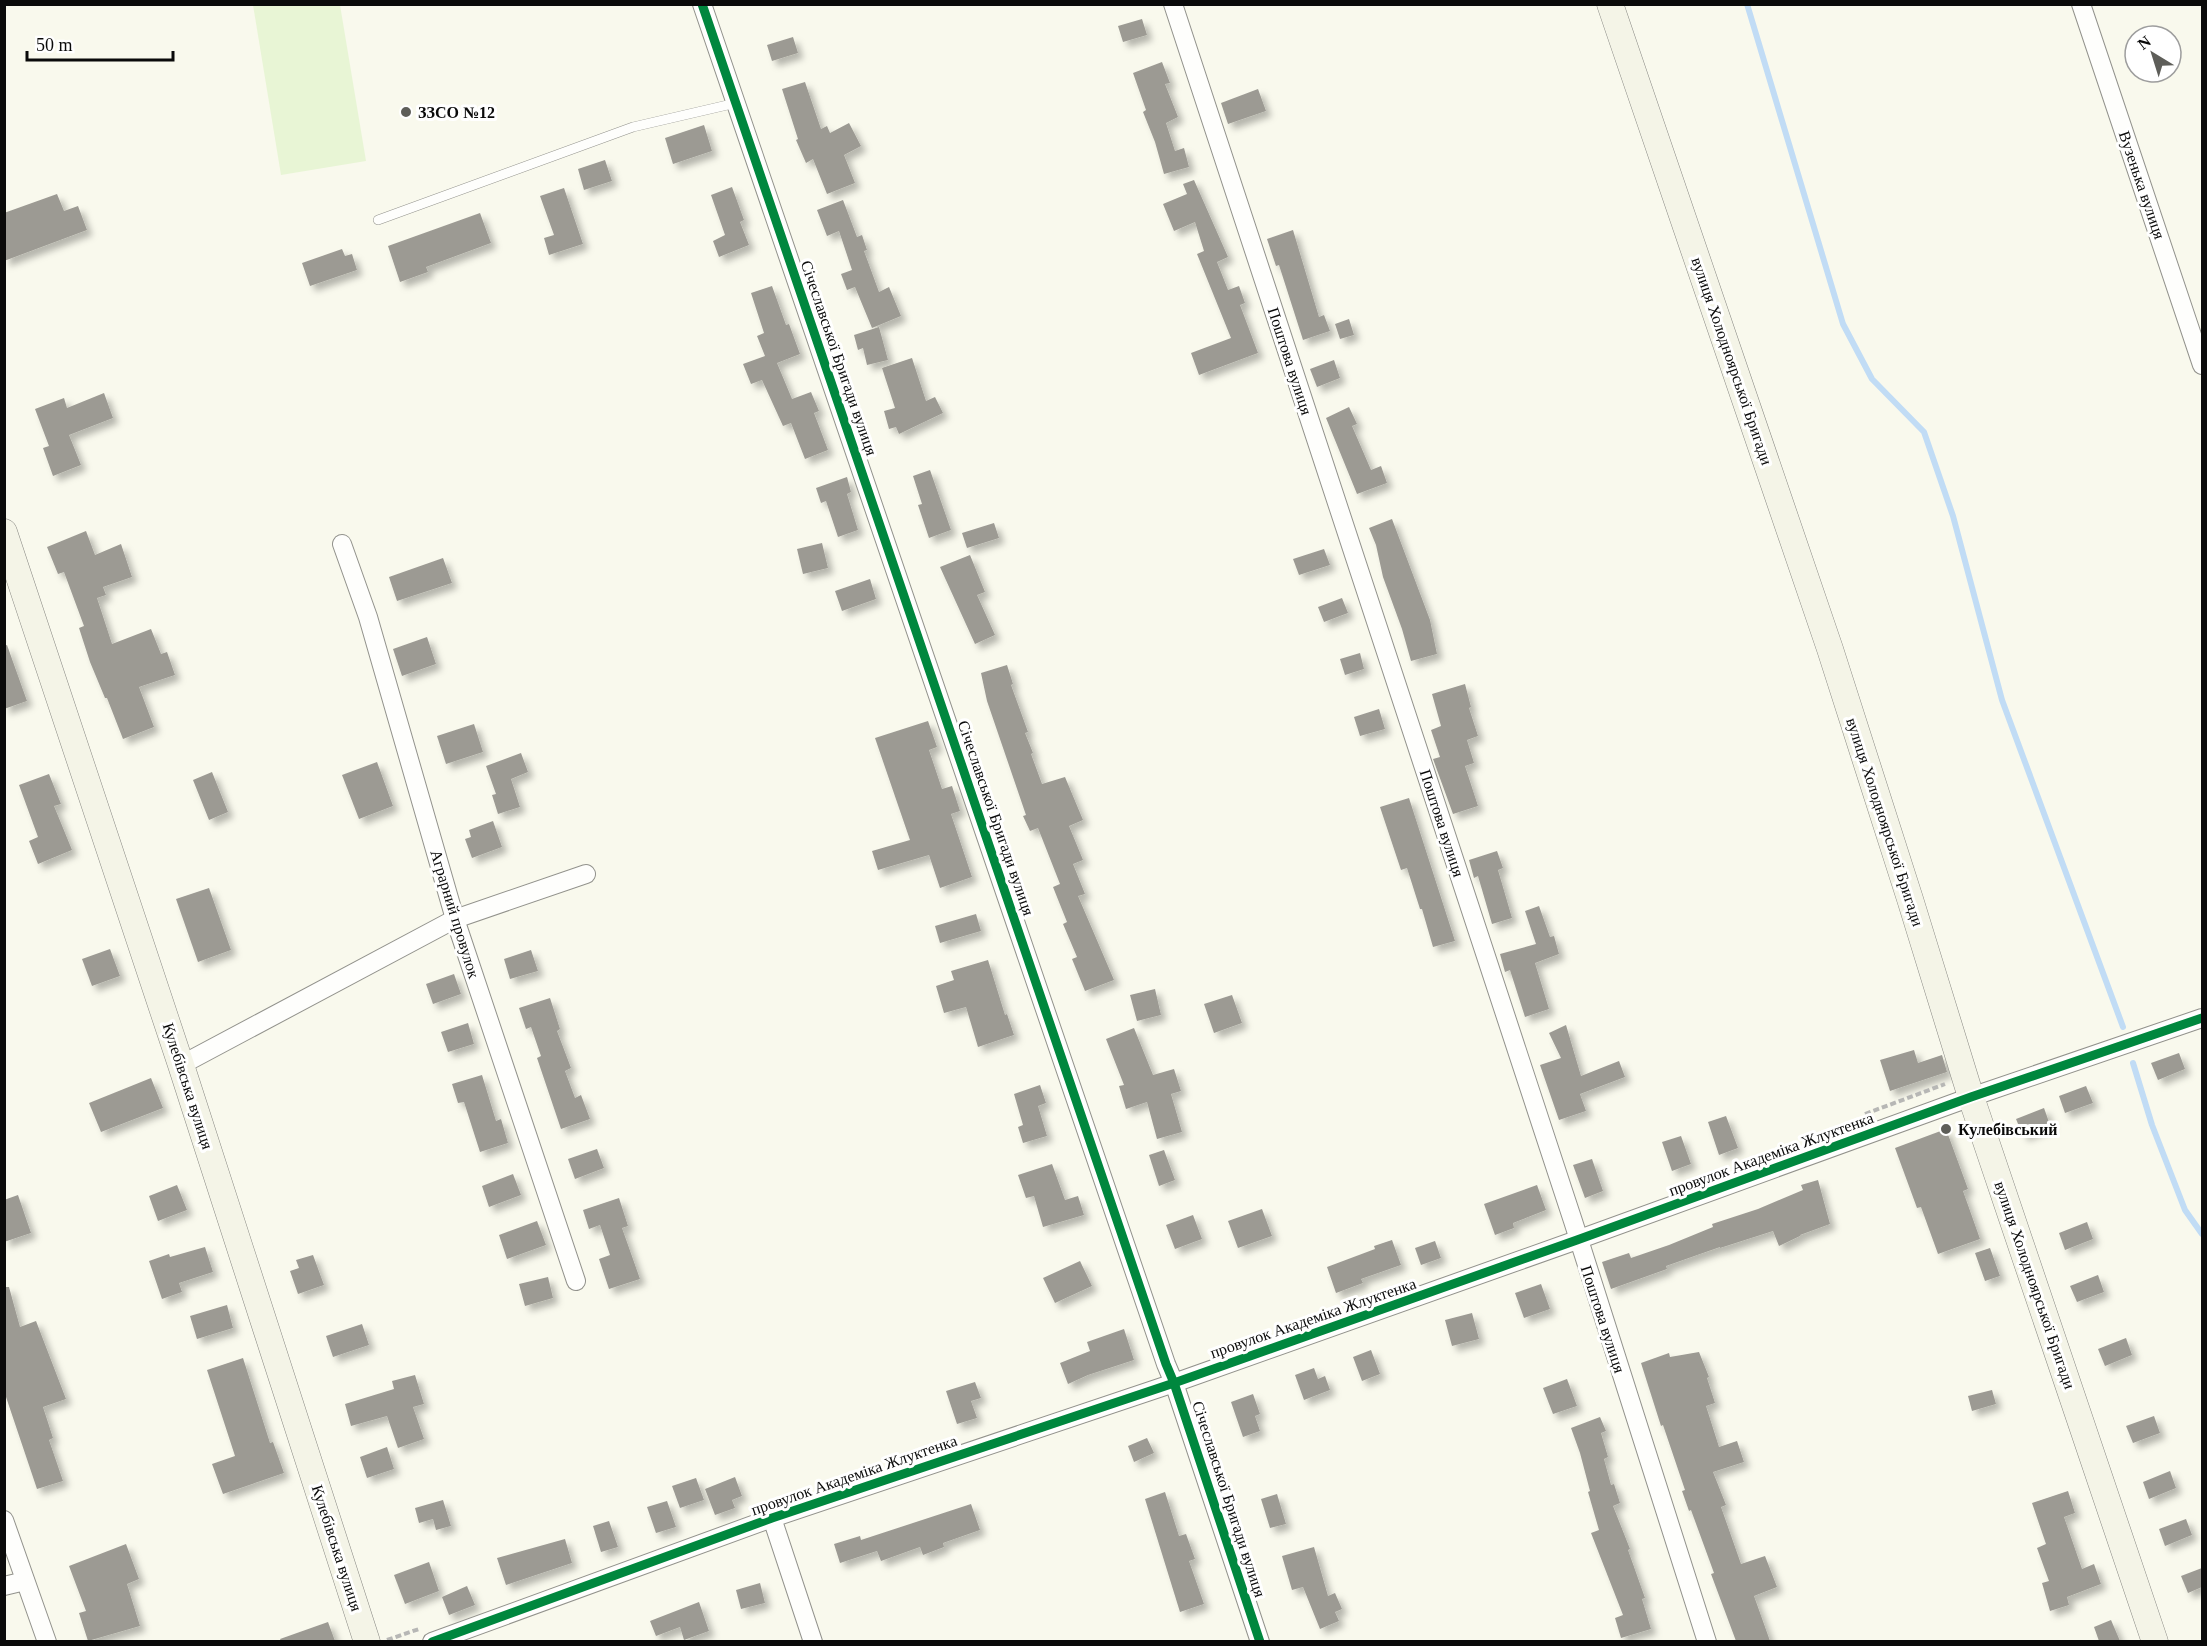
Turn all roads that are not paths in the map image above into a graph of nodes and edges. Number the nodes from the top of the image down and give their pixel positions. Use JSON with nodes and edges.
{"nodes":[{"id":1,"x":702,"y":4,"type":"edge"},
{"id":2,"x":1173,"y":4,"type":"edge"},
{"id":3,"x":1611,"y":4,"type":"edge"},
{"id":4,"x":2081,"y":4,"type":"edge"},
{"id":5,"x":736,"y":103,"type":"junction"},
{"id":6,"x":378,"y":220,"type":"dead end"},
{"id":7,"x":2202,"y":365,"type":"edge"},
{"id":8,"x":4,"y":532,"type":"edge"},
{"id":9,"x":342,"y":544,"type":"dead end"},
{"id":10,"x":586,"y":874,"type":"dead end"},
{"id":11,"x":455,"y":919,"type":"junction"},
{"id":12,"x":2202,"y":1018,"type":"edge"},
{"id":13,"x":181,"y":1065,"type":"junction"},
{"id":14,"x":1971,"y":1097,"type":"junction"},
{"id":15,"x":1577,"y":1240,"type":"junction"},
{"id":16,"x":576,"y":1281,"type":"dead end"},
{"id":17,"x":1174,"y":1383,"type":"junction"},
{"id":18,"x":772,"y":1518,"type":"junction"},
{"id":19,"x":4,"y":1520,"type":"edge"},
{"id":20,"x":25,"y":1581,"type":"junction"},
{"id":21,"x":4,"y":1586,"type":"edge"},
{"id":22,"x":47,"y":1641,"type":"edge"},
{"id":23,"x":368,"y":1641,"type":"edge"},
{"id":24,"x":432,"y":1641,"type":"edge"},
{"id":25,"x":813,"y":1641,"type":"edge"},
{"id":26,"x":1260,"y":1641,"type":"edge"},
{"id":27,"x":1707,"y":1641,"type":"edge"},
{"id":28,"x":2155,"y":1641,"type":"edge"}],
"edges":[{"from":1,"to":5,"type":"street","name":"Січеславської Бригади вулиця"},
{"from":2,"to":15,"type":"street","name":"Поштова вулиця"},
{"from":3,"to":14,"type":"street","name":"вулиця Холодноярської Бригади"},
{"from":4,"to":7,"type":"street","name":"Вузенька вулиця"},
{"from":5,"to":6,"type":"lane"},
{"from":5,"to":17,"type":"street","name":"Січеславської Бригади вулиця"},
{"from":8,"to":13,"type":"street","name":"Кулебівська вулиця"},
{"from":9,"to":11,"type":"street","name":"Аграрний провулок"},
{"from":10,"to":11,"type":"street"},
{"from":11,"to":13,"type":"street"},
{"from":11,"to":16,"type":"street","name":"Аграрний провулок"},
{"from":12,"to":14,"type":"street","name":"провулок Академіка Жлуктенка"},
{"from":13,"to":23,"type":"street","name":"Кулебівська вулиця"},
{"from":14,"to":15,"type":"street","name":"провулок Академіка Жлуктенка"},
{"from":14,"to":28,"type":"street","name":"вулиця Холодноярської Бригади"},
{"from":15,"to":17,"type":"street","name":"провулок Академіка Жлуктенка"},
{"from":15,"to":27,"type":"street","name":"Поштова вулиця"},
{"from":17,"to":18,"type":"street","name":"провулок Академіка Жлуктенка"},
{"from":17,"to":26,"type":"street","name":"Січеславської Бригади вулиця"},
{"from":18,"to":24,"type":"street","name":"провулок Академіка Жлуктенка"},
{"from":18,"to":25,"type":"street"},
{"from":19,"to":20,"type":"street"},
{"from":20,"to":21,"type":"street"},
{"from":20,"to":22,"type":"street"}]}
